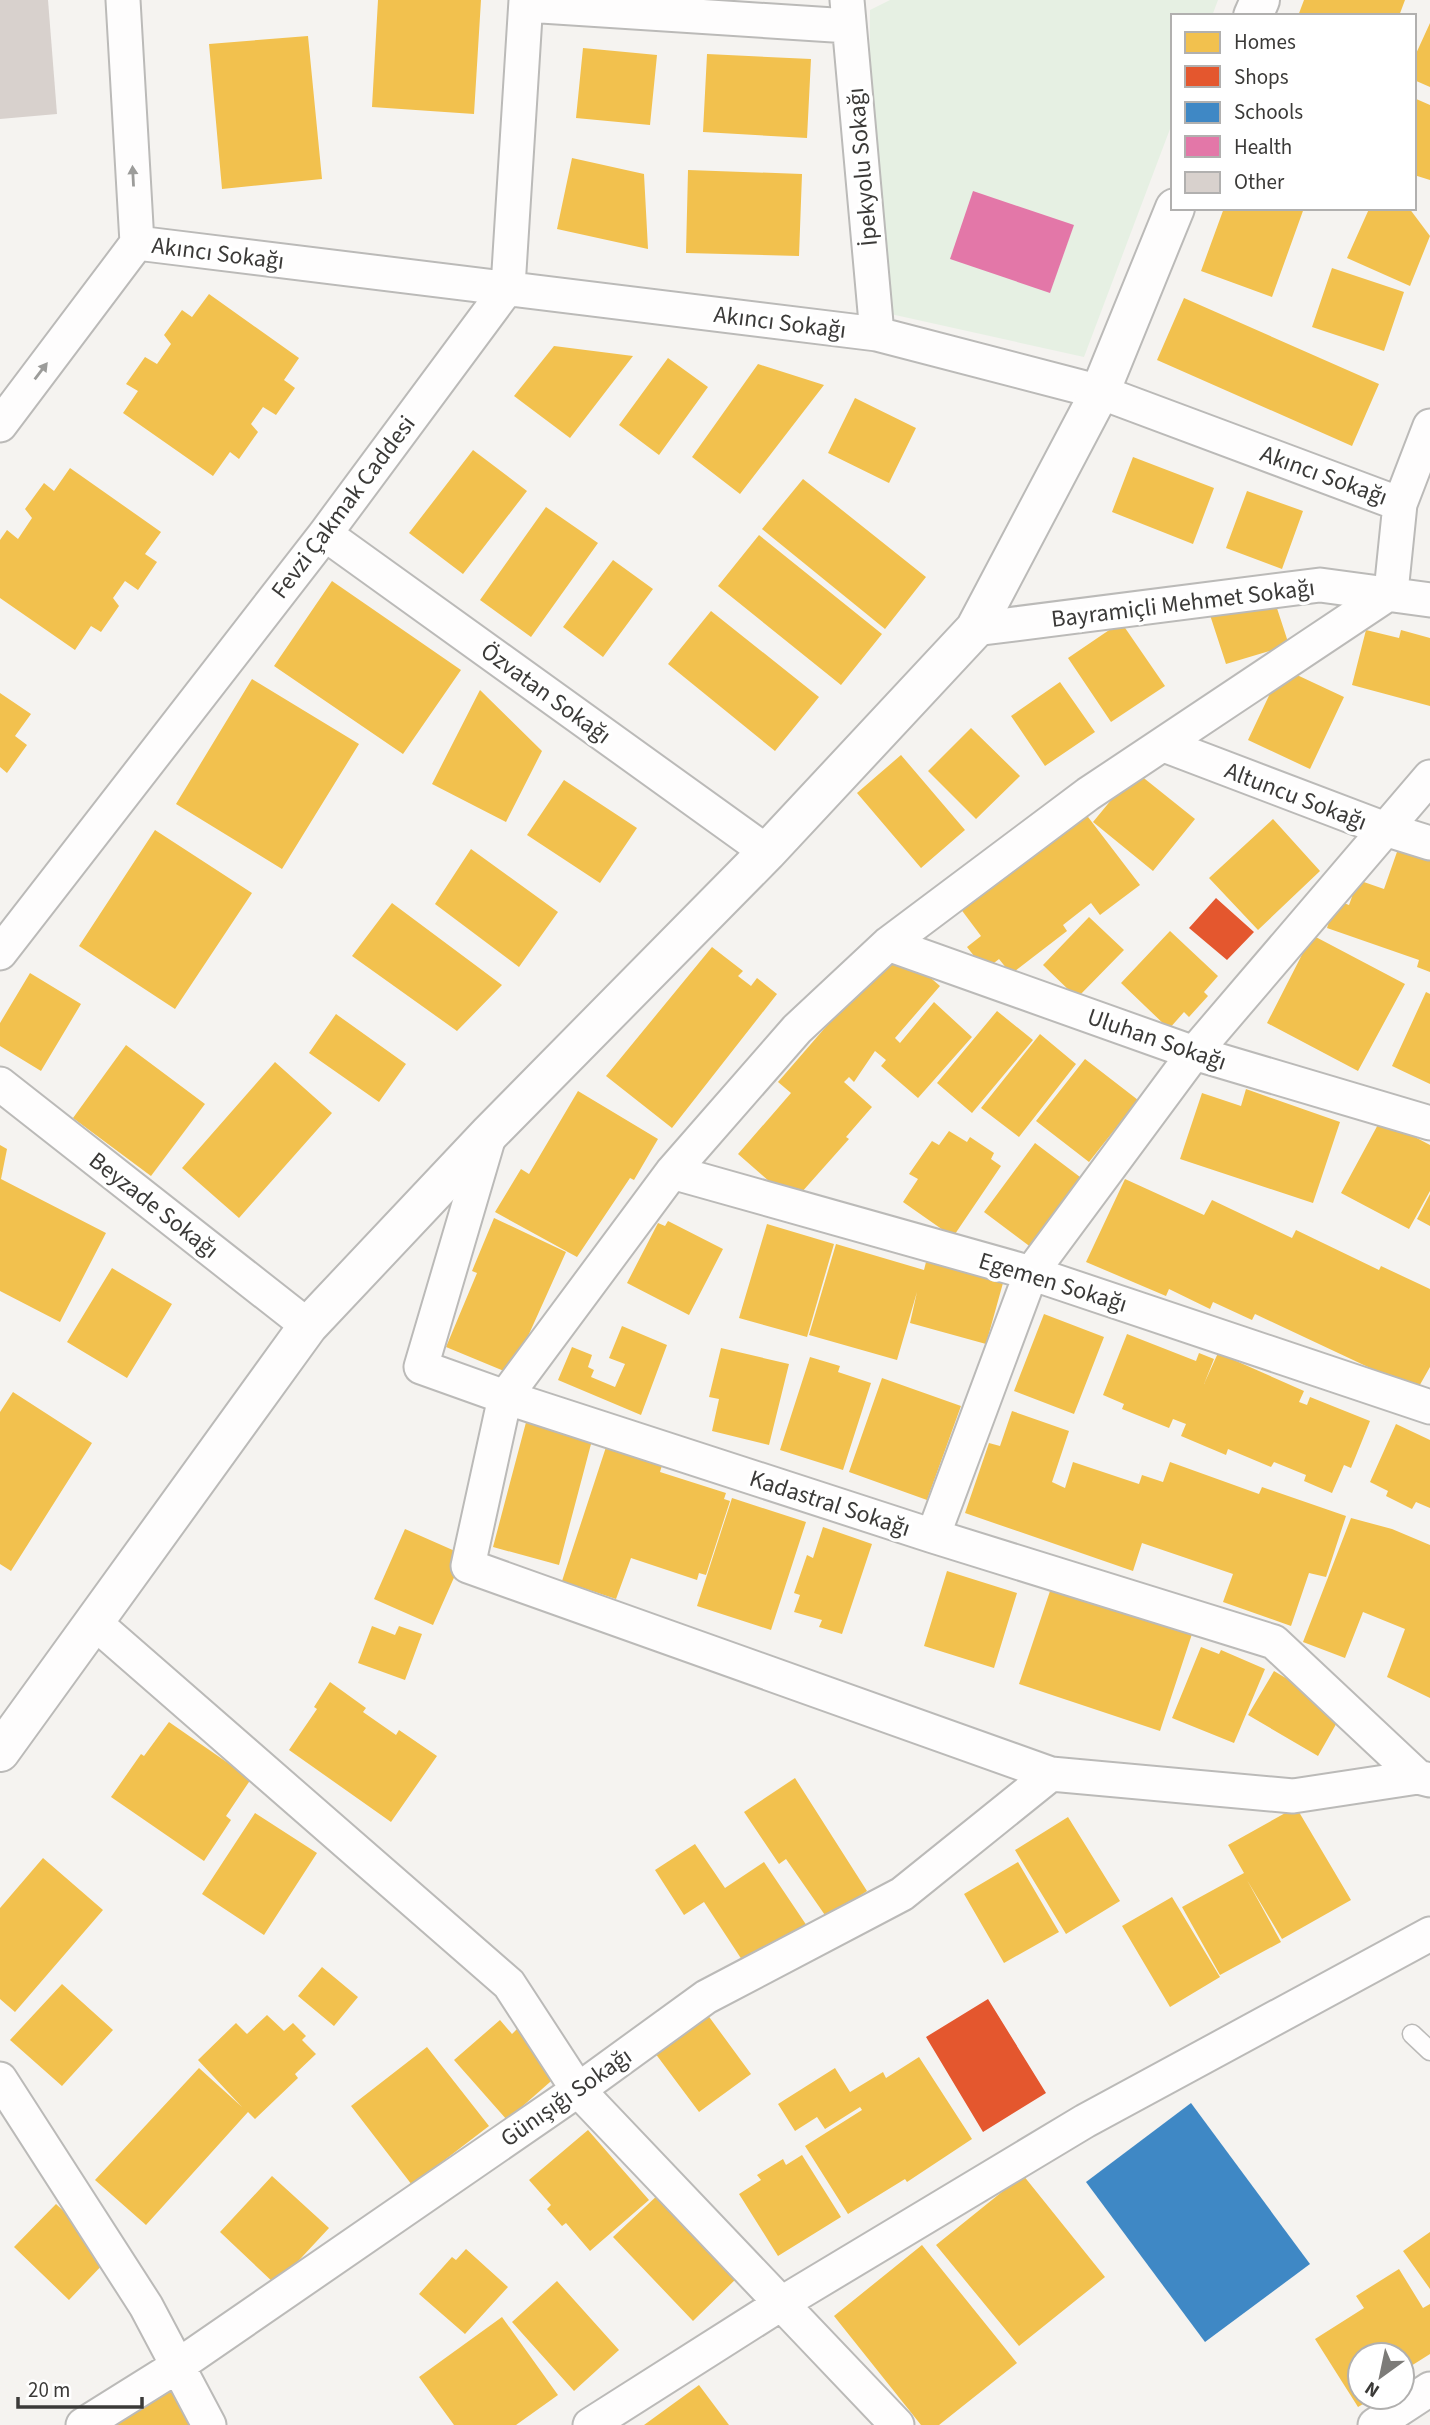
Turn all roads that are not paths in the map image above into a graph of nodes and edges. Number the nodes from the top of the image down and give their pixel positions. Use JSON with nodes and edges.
{"nodes":[{"id":1,"x":123,"y":0,"type":"edge"},
{"id":2,"x":526,"y":2,"type":"edge"},
{"id":3,"x":848,"y":13,"type":"edge"},
{"id":4,"x":1174,"y":210,"type":"edge"},
{"id":5,"x":137,"y":243,"type":"junction"},
{"id":6,"x":508,"y":287,"type":"junction"},
{"id":7,"x":877,"y":334,"type":"junction"},
{"id":8,"x":1100,"y":392,"type":"junction"},
{"id":9,"x":0,"y":425,"type":"edge"},
{"id":10,"x":1430,"y":426,"type":"edge"},
{"id":11,"x":1400,"y":504,"type":"junction"},
{"id":12,"x":325,"y":534,"type":"junction"},
{"id":13,"x":1391,"y":592,"type":"junction"},
{"id":14,"x":1430,"y":600,"type":"edge"},
{"id":15,"x":975,"y":629,"type":"junction"},
{"id":16,"x":1164,"y":745,"type":"junction"},
{"id":17,"x":1430,"y":777,"type":"edge"},
{"id":18,"x":1385,"y":829,"type":"junction"},
{"id":19,"x":1430,"y":843,"type":"edge"},
{"id":20,"x":767,"y":852,"type":"junction"},
{"id":21,"x":888,"y":944,"type":"junction"},
{"id":22,"x":0,"y":953,"type":"edge"},
{"id":23,"x":1195,"y":1053,"type":"junction"},
{"id":24,"x":0,"y":1084,"type":"edge"},
{"id":25,"x":1430,"y":1123,"type":"edge"},
{"id":26,"x":489,"y":1133,"type":"junction"},
{"id":27,"x":672,"y":1172,"type":"junction"},
{"id":28,"x":1031,"y":1273,"type":"junction"},
{"id":29,"x":308,"y":1326,"type":"junction"},
{"id":30,"x":505,"y":1397,"type":"junction"},
{"id":31,"x":1430,"y":1407,"type":"edge"},
{"id":32,"x":933,"y":1536,"type":"junction"},
{"id":33,"x":95,"y":1623,"type":"junction"},
{"id":34,"x":0,"y":1752,"type":"edge"},
{"id":35,"x":1051,"y":1774,"type":"junction"},
{"id":36,"x":1424,"y":1778,"type":"edge"},
{"id":37,"x":1430,"y":1934,"type":"edge"},
{"id":38,"x":1412,"y":2034,"type":"dead end"},
{"id":39,"x":1430,"y":2051,"type":"edge"},
{"id":40,"x":0,"y":2079,"type":"edge"},
{"id":41,"x":578,"y":2090,"type":"junction"},
{"id":42,"x":782,"y":2303,"type":"junction"},
{"id":43,"x":179,"y":2365,"type":"junction"},
{"id":44,"x":1430,"y":2389,"type":"edge"},
{"id":45,"x":83,"y":2425,"type":"edge"},
{"id":46,"x":209,"y":2425,"type":"edge"},
{"id":47,"x":590,"y":2425,"type":"edge"},
{"id":48,"x":897,"y":2425,"type":"edge"},
{"id":49,"x":1374,"y":2425,"type":"edge"}],
"edges":[{"from":5,"to":1,"type":"street","one_way":true},
{"from":2,"to":3,"type":"street"},
{"from":2,"to":6,"type":"street"},
{"from":3,"to":7,"type":"street","name":"İpekyolu Sokağı"},
{"from":4,"to":8,"type":"street"},
{"from":5,"to":6,"type":"street","name":"Akıncı Sokağı"},
{"from":9,"to":5,"type":"street","one_way":true},
{"from":6,"to":7,"type":"street","name":"Akıncı Sokağı"},
{"from":6,"to":12,"type":"street","name":"Fevzi Çakmak Caddesi"},
{"from":7,"to":8,"type":"street","name":"Akıncı Sokağı"},
{"from":8,"to":11,"type":"street","name":"Akıncı Sokağı"},
{"from":8,"to":15,"type":"street"},
{"from":10,"to":11,"type":"street"},
{"from":11,"to":13,"type":"street"},
{"from":12,"to":20,"type":"street","name":"Özvatan Sokağı"},
{"from":12,"to":22,"type":"street","name":"Fevzi Çakmak Caddesi"},
{"from":13,"to":14,"type":"street","name":"Bayramiçli Mehmet Sokağı"},
{"from":13,"to":15,"type":"street","name":"Bayramiçli Mehmet Sokağı"},
{"from":13,"to":16,"type":"street"},
{"from":15,"to":20,"type":"street"},
{"from":16,"to":18,"type":"street","name":"Altuncu Sokağı"},
{"from":16,"to":21,"type":"street"},
{"from":17,"to":18,"type":"street"},
{"from":18,"to":19,"type":"street","name":"Altuncu Sokağı"},
{"from":18,"to":23,"type":"street"},
{"from":20,"to":26,"type":"street"},
{"from":21,"to":23,"type":"street","name":"Uluhan Sokağı"},
{"from":21,"to":27,"type":"street"},
{"from":23,"to":25,"type":"street","name":"Uluhan Sokağı"},
{"from":23,"to":28,"type":"street"},
{"from":24,"to":29,"type":"street","name":"Beyzade Sokağı"},
{"from":26,"to":29,"type":"street"},
{"from":26,"to":30,"type":"street","name":"Kadastral Sokağı"},
{"from":27,"to":28,"type":"street","name":"Egemen Sokağı"},
{"from":27,"to":30,"type":"street"},
{"from":28,"to":31,"type":"street","name":"Egemen Sokağı"},
{"from":28,"to":32,"type":"street"},
{"from":29,"to":33,"type":"street"},
{"from":30,"to":32,"type":"street","name":"Kadastral Sokağı"},
{"from":30,"to":35,"type":"street"},
{"from":32,"to":36,"type":"street","name":"Kadastral Sokağı"},
{"from":33,"to":34,"type":"street"},
{"from":33,"to":41,"type":"street"},
{"from":35,"to":36,"type":"street"},
{"from":35,"to":41,"type":"street","name":"Günışığı Sokağı"},
{"from":37,"to":42,"type":"street"},
{"from":38,"to":39,"type":"lane"},
{"from":40,"to":43,"type":"street"},
{"from":41,"to":42,"type":"street"},
{"from":41,"to":43,"type":"street","name":"Günışığı Sokağı"},
{"from":42,"to":47,"type":"street"},
{"from":42,"to":48,"type":"street"},
{"from":43,"to":45,"type":"street","name":"Günışığı Sokağı"},
{"from":43,"to":46,"type":"street"},
{"from":44,"to":49,"type":"street"}]}
